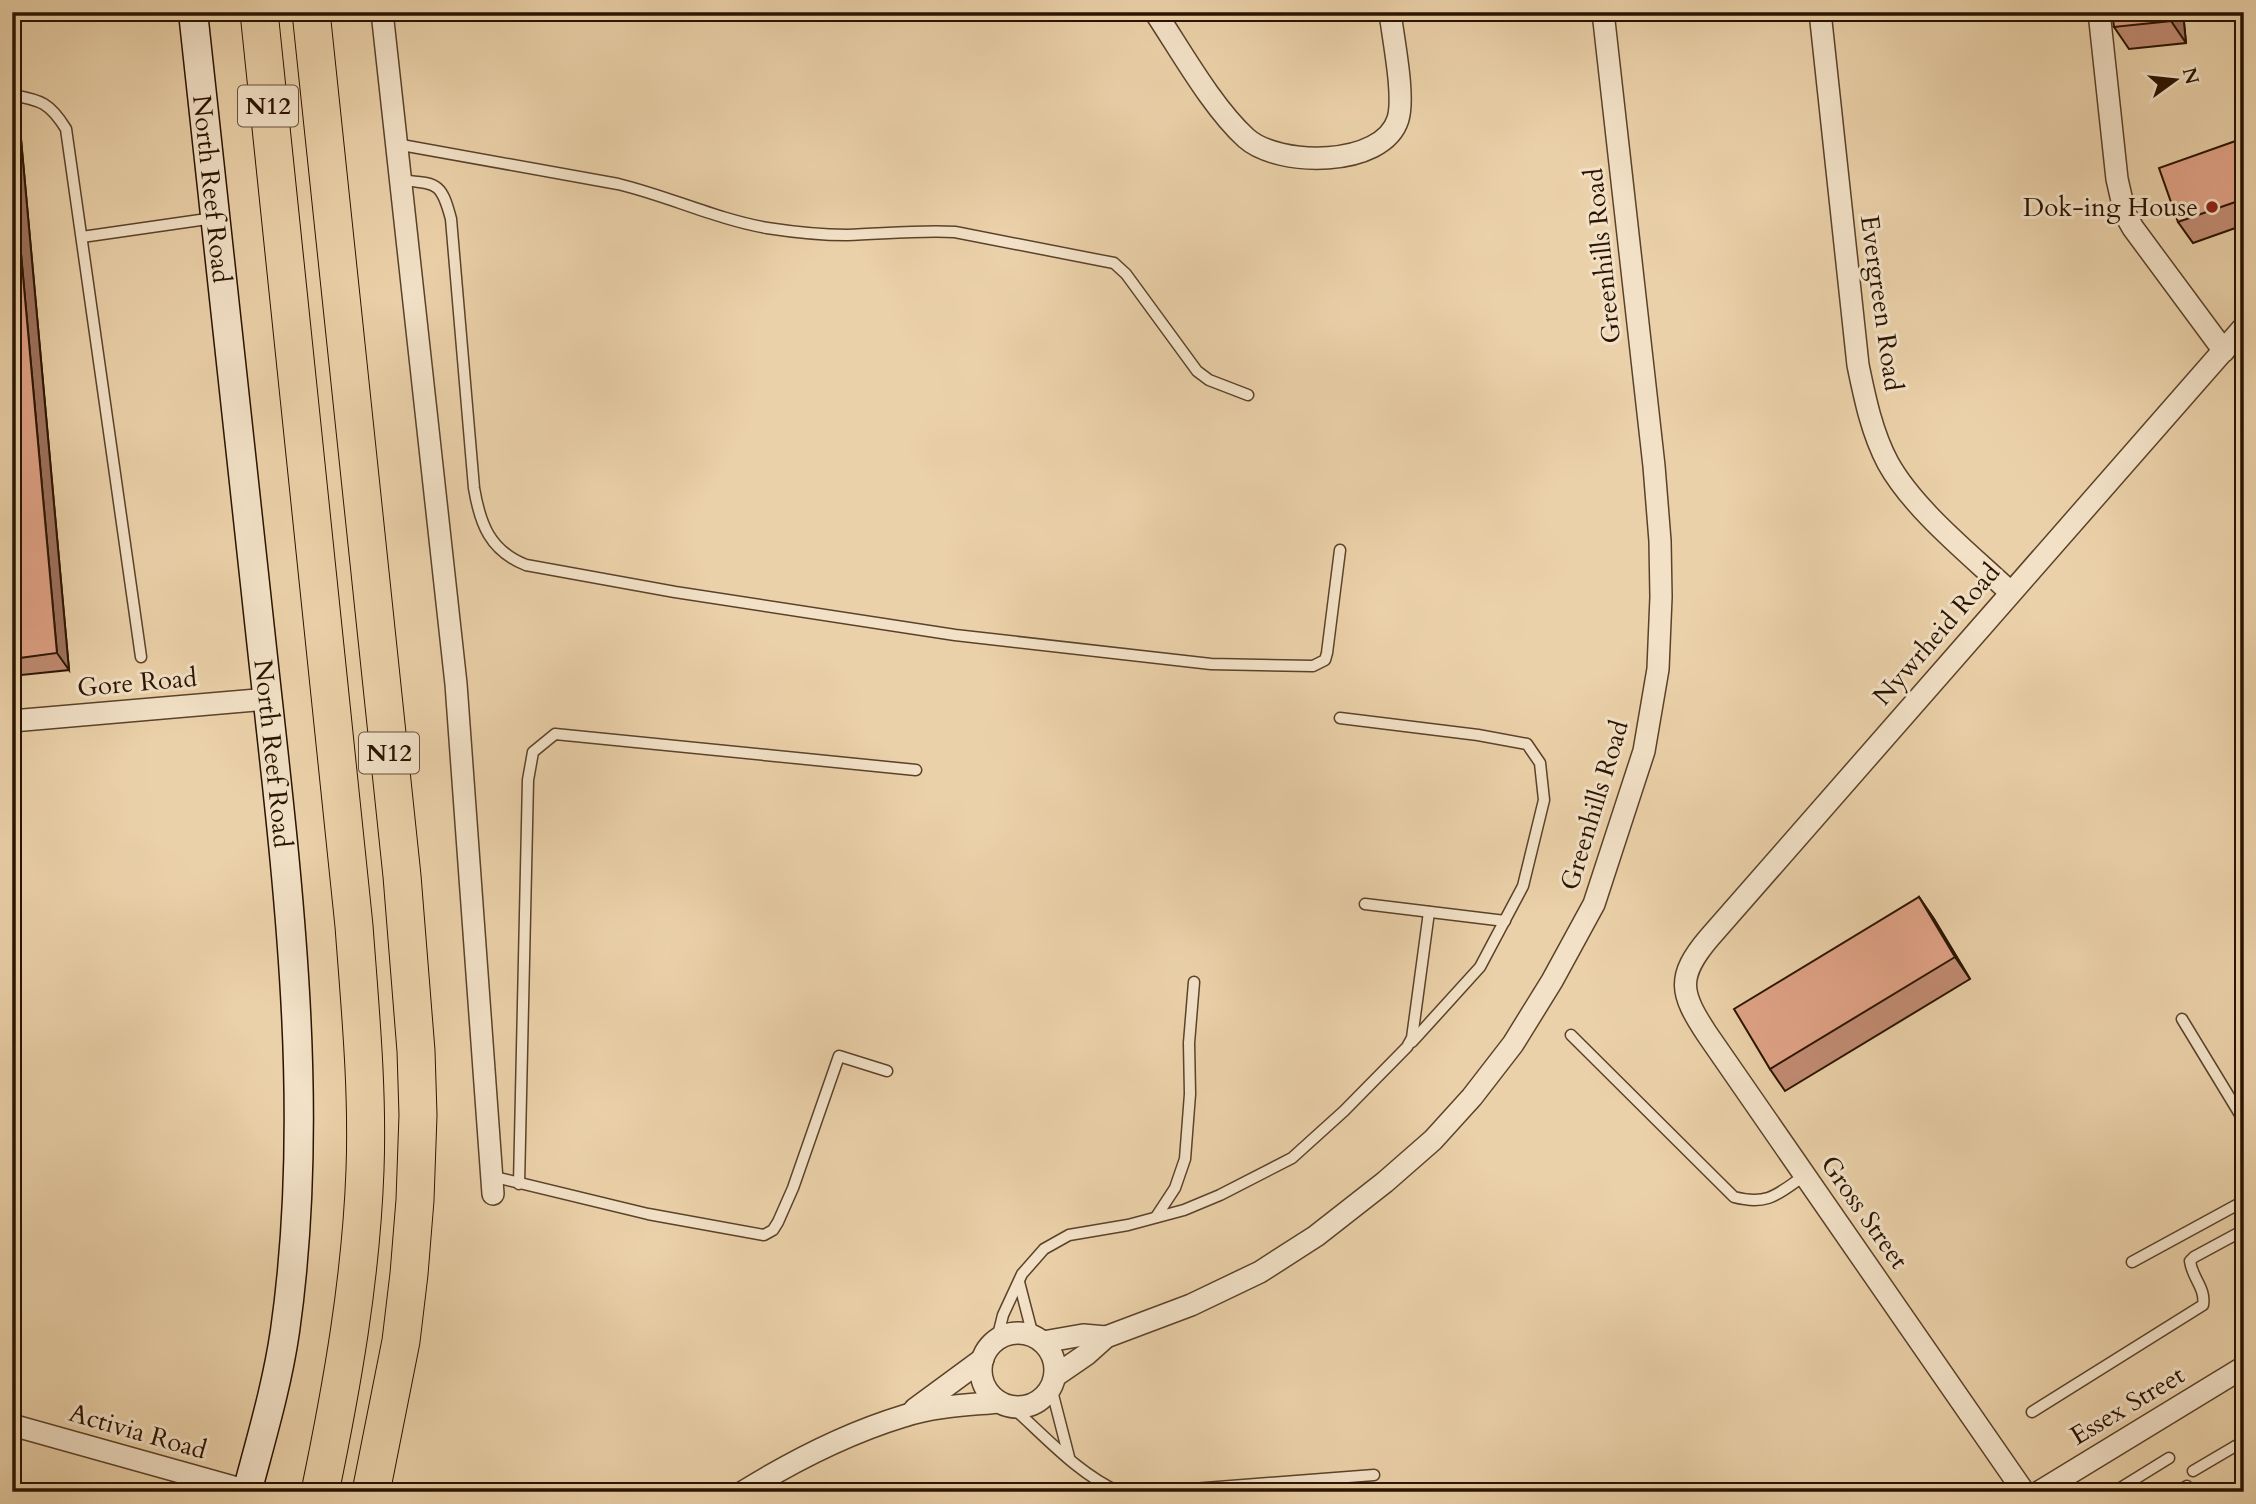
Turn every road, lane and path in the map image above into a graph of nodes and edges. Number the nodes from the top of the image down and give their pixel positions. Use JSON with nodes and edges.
{"nodes":[{"id":1,"x":193,"y":12,"type":"edge"},
{"id":2,"x":258,"y":12,"type":"edge"},
{"id":3,"x":311,"y":12,"type":"edge"},
{"id":4,"x":382,"y":12,"type":"edge"},
{"id":5,"x":1155,"y":12,"type":"edge"},
{"id":6,"x":1390,"y":12,"type":"edge"},
{"id":7,"x":1603,"y":12,"type":"edge"},
{"id":8,"x":1820,"y":12,"type":"edge"},
{"id":9,"x":2099,"y":12,"type":"edge"},
{"id":10,"x":12,"y":95,"type":"edge"},
{"id":11,"x":396,"y":144,"type":"junction"},
{"id":12,"x":400,"y":180,"type":"junction"},
{"id":13,"x":215,"y":218,"type":"junction"},
{"id":14,"x":82,"y":237,"type":"junction"},
{"id":15,"x":2243,"y":330,"type":"edge"},
{"id":16,"x":2224,"y":351,"type":"junction"},
{"id":17,"x":1248,"y":395,"type":"dead end"},
{"id":18,"x":1340,"y":550,"type":"dead end"},
{"id":19,"x":2010,"y":593,"type":"junction"},
{"id":20,"x":141,"y":657,"type":"dead end"},
{"id":21,"x":267,"y":699,"type":"junction"},
{"id":22,"x":1340,"y":719,"type":"dead end"},
{"id":23,"x":12,"y":721,"type":"edge"},
{"id":24,"x":916,"y":770,"type":"dead end"},
{"id":25,"x":1365,"y":904,"type":"dead end"},
{"id":26,"x":1429,"y":912,"type":"junction"},
{"id":27,"x":1505,"y":921,"type":"junction"},
{"id":28,"x":1693,"y":957,"type":"joint"},
{"id":29,"x":1194,"y":982,"type":"dead end"},
{"id":30,"x":2182,"y":1019,"type":"dead end"},
{"id":31,"x":1571,"y":1035,"type":"dead end"},
{"id":32,"x":1408,"y":1046,"type":"junction"},
{"id":33,"x":887,"y":1071,"type":"dead end"},
{"id":34,"x":2244,"y":1121,"type":"edge"},
{"id":35,"x":1805,"y":1175,"type":"junction"},
{"id":36,"x":519,"y":1184,"type":"junction"},
{"id":37,"x":492,"y":1185,"type":"joint"},
{"id":38,"x":2244,"y":1201,"type":"edge"},
{"id":39,"x":1156,"y":1217,"type":"junction"},
{"id":40,"x":2244,"y":1230,"type":"edge"},
{"id":41,"x":2132,"y":1262,"type":"dead end"},
{"id":42,"x":1019,"y":1282,"type":"junction"},
{"id":43,"x":1106,"y":1337,"type":"junction"},
{"id":44,"x":997,"y":1339,"type":"junction"},
{"id":45,"x":1038,"y":1339,"type":"junction"},
{"id":46,"x":983,"y":1359,"type":"junction"},
{"id":47,"x":2244,"y":1367,"type":"edge"},
{"id":48,"x":1053,"y":1382,"type":"junction"},
{"id":49,"x":1005,"y":1404,"type":"junction"},
{"id":50,"x":2032,"y":1412,"type":"dead end"},
{"id":51,"x":904,"y":1416,"type":"junction"},
{"id":52,"x":14,"y":1432,"type":"edge"},
{"id":53,"x":2244,"y":1441,"type":"edge"},
{"id":54,"x":1069,"y":1457,"type":"junction"},
{"id":55,"x":2169,"y":1458,"type":"dead end"},
{"id":56,"x":2193,"y":1471,"type":"dead end"},
{"id":57,"x":1374,"y":1475,"type":"dead end"},
{"id":58,"x":248,"y":1491,"type":"edge"},
{"id":59,"x":320,"y":1492,"type":"edge"},
{"id":60,"x":371,"y":1492,"type":"edge"},
{"id":61,"x":743,"y":1492,"type":"edge"},
{"id":62,"x":1119,"y":1492,"type":"edge"},
{"id":63,"x":1154,"y":1492,"type":"edge"},
{"id":64,"x":2024,"y":1492,"type":"edge"},
{"id":65,"x":2039,"y":1492,"type":"edge"},
{"id":66,"x":2114,"y":1492,"type":"edge"}],
"edges":[{"from":1,"to":13,"type":"main road","name":"North Reef Road"},
{"from":2,"to":59,"type":"highway","number":"N12"},
{"from":3,"to":60,"type":"highway","number":"N12"},
{"from":4,"to":11,"type":"street"},
{"from":5,"to":6,"type":"street"},
{"from":7,"to":43,"type":"street","name":"Greenhills Road"},
{"from":8,"to":19,"type":"street","name":"Evergreen Road"},
{"from":9,"to":16,"type":"street"},
{"from":10,"to":14,"type":"lane"},
{"from":11,"to":12,"type":"street"},
{"from":11,"to":17,"type":"lane"},
{"from":12,"to":18,"type":"lane"},
{"from":12,"to":37,"type":"street"},
{"from":13,"to":14,"type":"lane"},
{"from":13,"to":21,"type":"main road","name":"North Reef Road"},
{"from":14,"to":20,"type":"lane"},
{"from":15,"to":16,"type":"street","name":"Nywrheid Road"},
{"from":16,"to":19,"type":"street","name":"Nywrheid Road"},
{"from":19,"to":28,"type":"street","name":"Nywrheid Road"},
{"from":21,"to":23,"type":"street","name":"Gore Road"},
{"from":21,"to":58,"type":"main road","name":"North Reef Road"},
{"from":22,"to":27,"type":"lane"},
{"from":24,"to":36,"type":"lane"},
{"from":25,"to":26,"type":"lane"},
{"from":26,"to":27,"type":"lane"},
{"from":26,"to":32,"type":"lane"},
{"from":27,"to":32,"type":"lane"},
{"from":28,"to":35,"type":"street","name":"Gross Street"},
{"from":29,"to":39,"type":"lane"},
{"from":30,"to":34,"type":"lane"},
{"from":31,"to":35,"type":"lane"},
{"from":32,"to":39,"type":"lane"},
{"from":33,"to":36,"type":"lane"},
{"from":35,"to":64,"type":"street","name":"Gross Street"},
{"from":36,"to":37,"type":"lane"},
{"from":38,"to":41,"type":"lane"},
{"from":39,"to":42,"type":"lane"},
{"from":40,"to":50,"type":"lane"},
{"from":42,"to":44,"type":"lane"},
{"from":42,"to":45,"type":"lane"},
{"from":43,"to":45,"type":"street","name":"Greenhills Road"},
{"from":43,"to":48,"type":"street","name":"Greenhills Road"},
{"from":44,"to":45,"type":"street"},
{"from":44,"to":46,"type":"street"},
{"from":45,"to":48,"type":"street"},
{"from":46,"to":49,"type":"street"},
{"from":46,"to":51,"type":"street"},
{"from":47,"to":65,"type":"street","name":"Essex Street"},
{"from":48,"to":49,"type":"street"},
{"from":48,"to":54,"type":"lane"},
{"from":49,"to":51,"type":"street"},
{"from":49,"to":54,"type":"lane"},
{"from":51,"to":61,"type":"street"},
{"from":52,"to":58,"type":"street","name":"Activia Road"},
{"from":53,"to":56,"type":"lane"},
{"from":54,"to":62,"type":"lane"},
{"from":55,"to":66,"type":"lane"},
{"from":57,"to":63,"type":"lane"}]}
